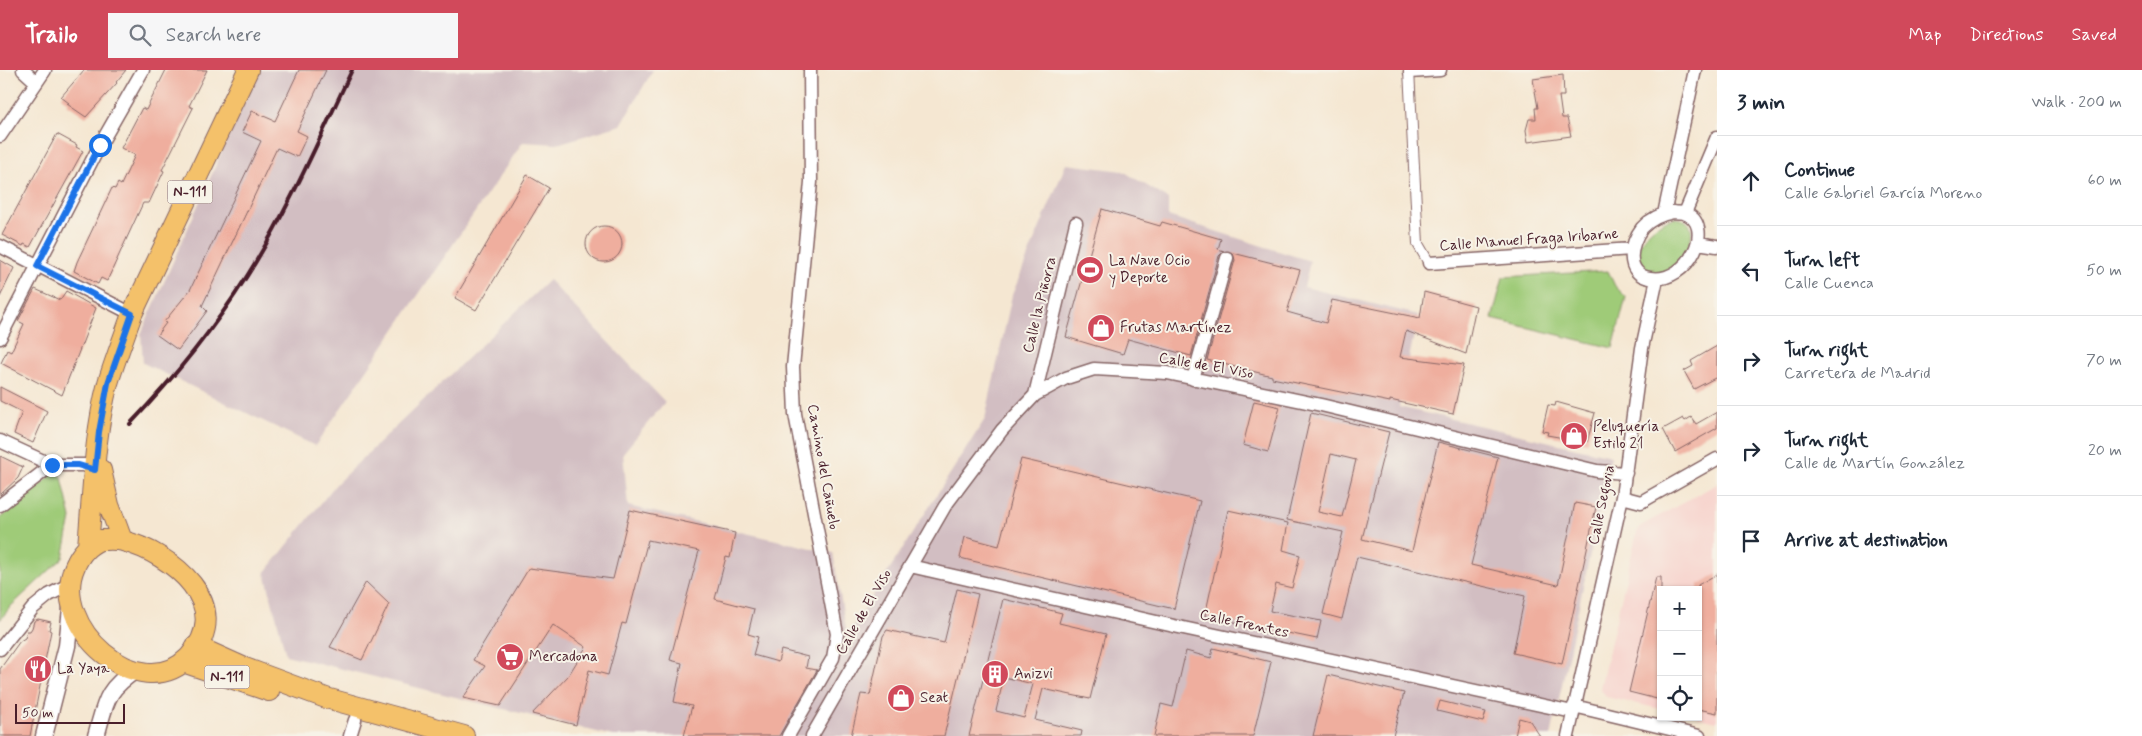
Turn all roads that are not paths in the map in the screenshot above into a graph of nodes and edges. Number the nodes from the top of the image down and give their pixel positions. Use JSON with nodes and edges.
{"nodes":[{"id":1,"x":23,"y":70,"type":"edge"},
{"id":2,"x":45,"y":70,"type":"edge"},
{"id":3,"x":143,"y":70,"type":"edge"},
{"id":4,"x":248,"y":70,"type":"edge"},
{"id":5,"x":810,"y":70,"type":"edge"},
{"id":6,"x":1440,"y":70,"type":"edge"},
{"id":7,"x":1695,"y":70,"type":"edge"},
{"id":8,"x":1410,"y":71,"type":"edge"},
{"id":9,"x":36,"y":82,"type":"junction"},
{"id":10,"x":0,"y":136,"type":"edge"},
{"id":11,"x":1717,"y":137,"type":"edge"},
{"id":12,"x":1685,"y":213,"type":"junction"},
{"id":13,"x":1664,"y":214,"type":"junction"},
{"id":14,"x":1076,"y":223,"type":"dead end"},
{"id":15,"x":1698,"y":243,"type":"junction"},
{"id":16,"x":0,"y":246,"type":"edge"},
{"id":17,"x":1717,"y":246,"type":"edge"},
{"id":18,"x":1632,"y":249,"type":"junction"},
{"id":19,"x":1227,"y":258,"type":"dead end"},
{"id":20,"x":1429,"y":263,"type":"joint"},
{"id":21,"x":37,"y":266,"type":"junction"},
{"id":22,"x":1657,"y":279,"type":"junction"},
{"id":23,"x":132,"y":314,"type":"junction"},
{"id":24,"x":0,"y":338,"type":"edge"},
{"id":25,"x":1193,"y":379,"type":"junction"},
{"id":26,"x":1035,"y":395,"type":"junction"},
{"id":27,"x":0,"y":441,"type":"edge"},
{"id":28,"x":1717,"y":459,"type":"edge"},
{"id":29,"x":52,"y":465,"type":"junction"},
{"id":30,"x":99,"y":473,"type":"junction"},
{"id":31,"x":1626,"y":473,"type":"junction"},
{"id":32,"x":1622,"y":497,"type":"junction"},
{"id":33,"x":0,"y":505,"type":"edge"},
{"id":34,"x":122,"y":540,"type":"junction"},
{"id":35,"x":88,"y":546,"type":"junction"},
{"id":36,"x":910,"y":566,"type":"junction"},
{"id":37,"x":70,"y":597,"type":"junction"},
{"id":38,"x":196,"y":646,"type":"junction"},
{"id":39,"x":0,"y":648,"type":"edge"},
{"id":40,"x":183,"y":662,"type":"junction"},
{"id":41,"x":136,"y":670,"type":"junction"},
{"id":42,"x":278,"y":688,"type":"junction"},
{"id":43,"x":1574,"y":709,"type":"junction"},
{"id":44,"x":353,"y":728,"type":"edge"},
{"id":45,"x":44,"y":736,"type":"edge"},
{"id":46,"x":96,"y":736,"type":"edge"},
{"id":47,"x":422,"y":736,"type":"edge"},
{"id":48,"x":464,"y":736,"type":"edge"},
{"id":49,"x":788,"y":736,"type":"edge"},
{"id":50,"x":812,"y":736,"type":"edge"},
{"id":51,"x":1568,"y":736,"type":"edge"},
{"id":52,"x":1699,"y":736,"type":"edge"}],
"edges":[{"from":1,"to":9,"type":"street"},
{"from":2,"to":9,"type":"street"},
{"from":3,"to":21,"type":"street"},
{"from":4,"to":23,"type":"main road","number":"N-111"},
{"from":5,"to":49,"type":"street","name":"Camino del Cañuelo"},
{"from":6,"to":8,"type":"street"},
{"from":7,"to":13,"type":"street"},
{"from":8,"to":20,"type":"street"},
{"from":9,"to":10,"type":"street"},
{"from":11,"to":12,"type":"street"},
{"from":12,"to":13,"type":"street"},
{"from":12,"to":15,"type":"street"},
{"from":13,"to":18,"type":"street"},
{"from":14,"to":26,"type":"street","name":"Calle la Piñorra"},
{"from":15,"to":17,"type":"street"},
{"from":15,"to":22,"type":"street"},
{"from":16,"to":21,"type":"street"},
{"from":18,"to":20,"type":"street","name":"Calle Manuel Fraga Iribarne"},
{"from":18,"to":22,"type":"street"},
{"from":19,"to":25,"type":"street"},
{"from":21,"to":23,"type":"street"},
{"from":21,"to":24,"type":"street"},
{"from":22,"to":31,"type":"street","name":"Calle Segovia"},
{"from":23,"to":30,"type":"main road","number":"N-111"},
{"from":25,"to":26,"type":"street","name":"Calle de El Viso"},
{"from":25,"to":31,"type":"street","name":"Calle de El Viso"},
{"from":26,"to":36,"type":"street","name":"Calle de El Viso"},
{"from":27,"to":29,"type":"street"},
{"from":28,"to":32,"type":"street"},
{"from":29,"to":30,"type":"street"},
{"from":29,"to":33,"type":"street"},
{"from":30,"to":34,"type":"main road","number":"N-111"},
{"from":30,"to":35,"type":"main road"},
{"from":31,"to":32,"type":"street","name":"Calle Segovia"},
{"from":32,"to":43,"type":"street","name":"Calle Segovia"},
{"from":34,"to":35,"type":"main road","number":"N-111"},
{"from":34,"to":38,"type":"main road","number":"N-111"},
{"from":35,"to":37,"type":"main road"},
{"from":36,"to":43,"type":"street","name":"Calle Frentes"},
{"from":36,"to":50,"type":"street","name":"Calle de El Viso"},
{"from":37,"to":39,"type":"street"},
{"from":37,"to":41,"type":"main road","number":"N-111"},
{"from":37,"to":45,"type":"street"},
{"from":38,"to":40,"type":"main road","number":"N-111"},
{"from":38,"to":42,"type":"main road"},
{"from":40,"to":41,"type":"main road","number":"N-111"},
{"from":40,"to":42,"type":"main road","number":"N-111"},
{"from":41,"to":46,"type":"street"},
{"from":42,"to":44,"type":"main road"},
{"from":42,"to":48,"type":"main road","number":"N-111"},
{"from":43,"to":51,"type":"street","name":"Calle Segovia"},
{"from":43,"to":52,"type":"street","name":"Calle Frentes"},
{"from":44,"to":47,"type":"main road"}]}
